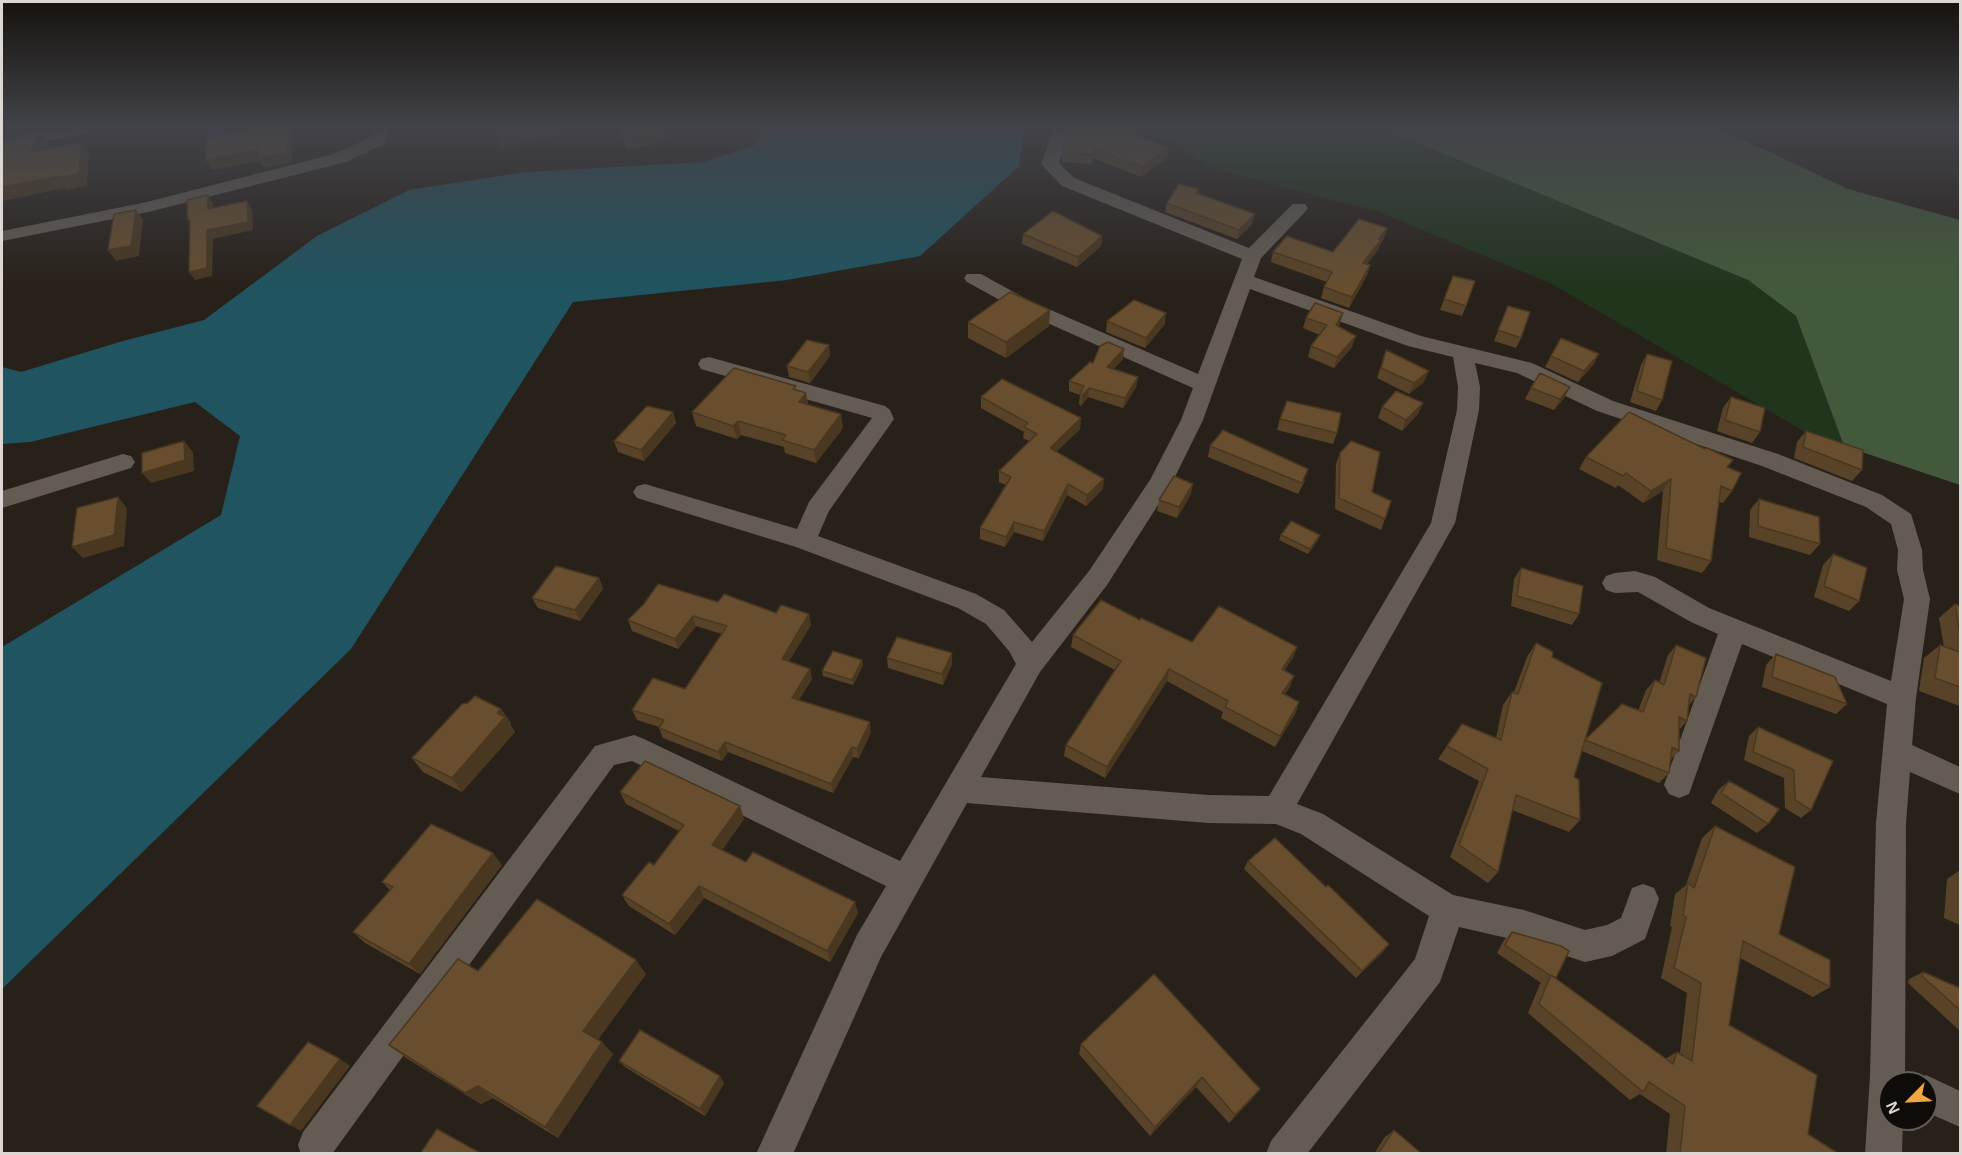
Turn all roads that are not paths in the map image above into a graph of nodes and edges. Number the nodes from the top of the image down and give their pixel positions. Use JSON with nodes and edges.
{"nodes":[{"id":1,"x":246,"y":182,"type":"edge"},
{"id":2,"x":1068,"y":182,"type":"edge"},
{"id":3,"x":1299,"y":208,"type":"dead end"},
{"id":4,"x":2,"y":236,"type":"edge"},
{"id":5,"x":1248,"y":268,"type":"junction"},
{"id":6,"x":974,"y":278,"type":"dead end"},
{"id":7,"x":1463,"y":354,"type":"junction"},
{"id":8,"x":709,"y":364,"type":"dead end"},
{"id":9,"x":1205,"y":385,"type":"junction"},
{"id":10,"x":123,"y":462,"type":"dead end"},
{"id":11,"x":645,"y":492,"type":"dead end"},
{"id":12,"x":2,"y":500,"type":"edge"},
{"id":13,"x":804,"y":540,"type":"junction"},
{"id":14,"x":1614,"y":584,"type":"dead end"},
{"id":15,"x":1733,"y":630,"type":"junction"},
{"id":16,"x":1030,"y":664,"type":"junction"},
{"id":17,"x":1902,"y":698,"type":"junction"},
{"id":18,"x":1898,"y":752,"type":"junction"},
{"id":19,"x":1960,"y":781,"type":"edge"},
{"id":20,"x":1679,"y":785,"type":"dead end"},
{"id":21,"x":959,"y":789,"type":"junction"},
{"id":22,"x":1277,"y":810,"type":"junction"},
{"id":23,"x":906,"y":880,"type":"junction"},
{"id":24,"x":1643,"y":899,"type":"dead end"},
{"id":25,"x":1447,"y":909,"type":"junction"},
{"id":26,"x":1896,"y":1071,"type":"edge"},
{"id":27,"x":1938,"y":1099,"type":"edge"},
{"id":28,"x":1960,"y":1109,"type":"edge"},
{"id":29,"x":1887,"y":1131,"type":"edge"},
{"id":30,"x":316,"y":1145,"type":"dead end"},
{"id":31,"x":774,"y":1154,"type":"edge"},
{"id":32,"x":1284,"y":1154,"type":"edge"},
{"id":33,"x":1883,"y":1154,"type":"edge"}],
"edges":[{"from":1,"to":4,"type":"street"},
{"from":2,"to":5,"type":"street"},
{"from":3,"to":5,"type":"street"},
{"from":5,"to":7,"type":"street"},
{"from":5,"to":9,"type":"street"},
{"from":6,"to":9,"type":"street"},
{"from":7,"to":17,"type":"street"},
{"from":7,"to":22,"type":"street"},
{"from":8,"to":13,"type":"street"},
{"from":9,"to":16,"type":"street"},
{"from":10,"to":12,"type":"street"},
{"from":11,"to":13,"type":"street"},
{"from":13,"to":16,"type":"street"},
{"from":14,"to":15,"type":"street"},
{"from":15,"to":17,"type":"street"},
{"from":15,"to":20,"type":"street"},
{"from":16,"to":21,"type":"street"},
{"from":17,"to":18,"type":"street"},
{"from":18,"to":19,"type":"street"},
{"from":18,"to":26,"type":"street"},
{"from":21,"to":22,"type":"street"},
{"from":21,"to":23,"type":"street"},
{"from":22,"to":25,"type":"street"},
{"from":23,"to":30,"type":"street"},
{"from":23,"to":31,"type":"street"},
{"from":24,"to":25,"type":"street"},
{"from":25,"to":32,"type":"street"},
{"from":27,"to":28,"type":"street"},
{"from":29,"to":33,"type":"street"}]}
